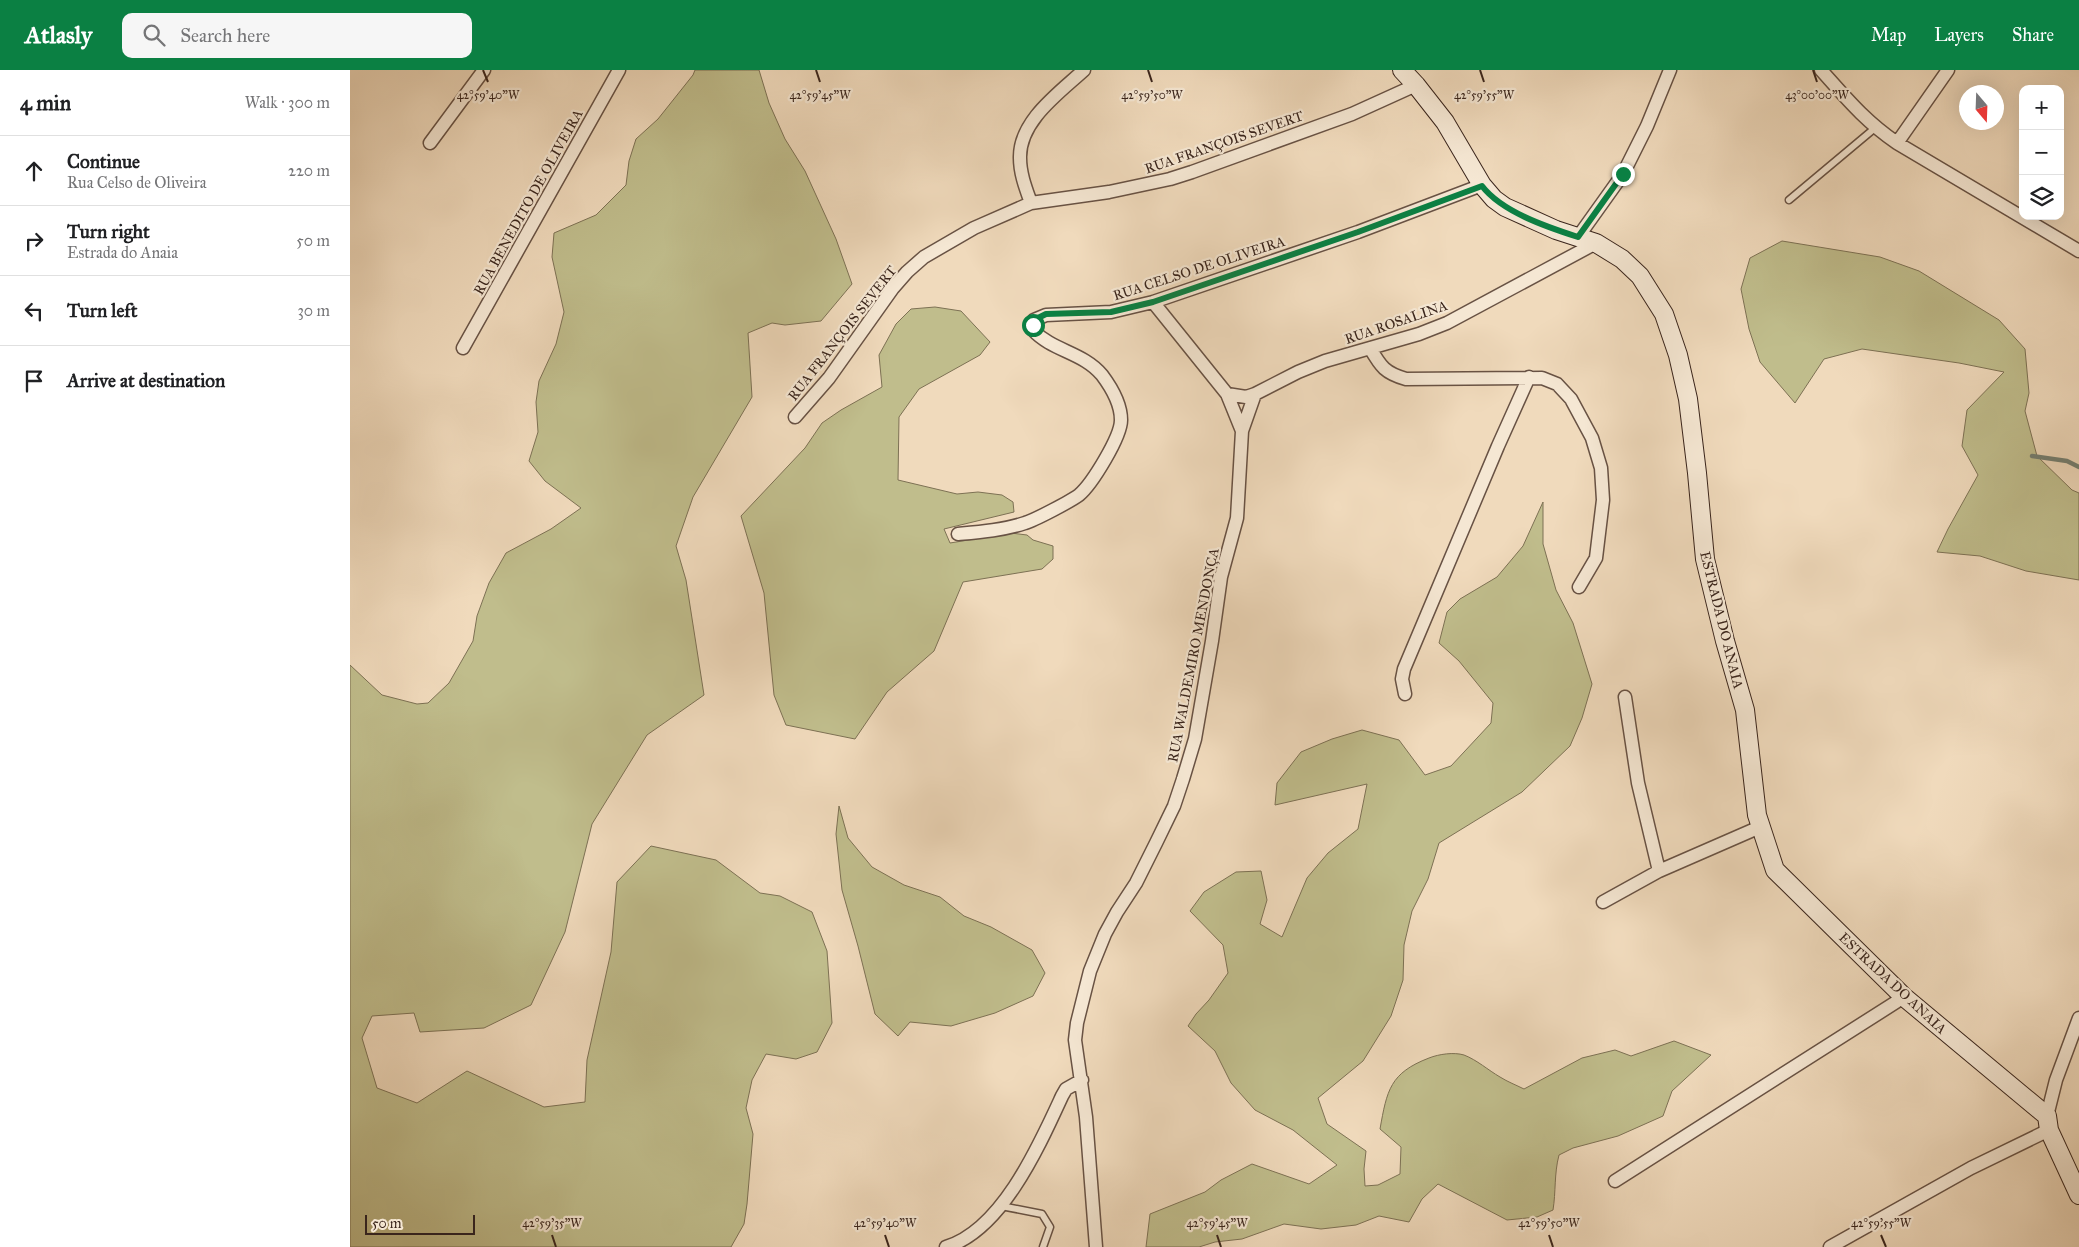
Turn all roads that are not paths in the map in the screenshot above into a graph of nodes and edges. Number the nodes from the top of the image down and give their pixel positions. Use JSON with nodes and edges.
{"nodes":[{"id":1,"x":484,"y":70,"type":"edge"},
{"id":2,"x":619,"y":70,"type":"edge"},
{"id":3,"x":1084,"y":70,"type":"edge"},
{"id":4,"x":1402,"y":70,"type":"edge"},
{"id":5,"x":1670,"y":70,"type":"edge"},
{"id":6,"x":1822,"y":70,"type":"edge"},
{"id":7,"x":1948,"y":70,"type":"edge"},
{"id":8,"x":1416,"y":85,"type":"junction"},
{"id":9,"x":1875,"y":128,"type":"junction"},
{"id":10,"x":430,"y":143,"type":"dead end"},
{"id":11,"x":1897,"y":143,"type":"junction"},
{"id":12,"x":1482,"y":186,"type":"junction"},
{"id":13,"x":1789,"y":200,"type":"dead end"},
{"id":14,"x":1031,"y":203,"type":"junction"},
{"id":15,"x":1578,"y":237,"type":"junction"},
{"id":16,"x":1596,"y":243,"type":"junction"},
{"id":17,"x":2079,"y":251,"type":"edge"},
{"id":18,"x":1153,"y":302,"type":"junction"},
{"id":19,"x":463,"y":348,"type":"dead end"},
{"id":20,"x":1370,"y":348,"type":"junction"},
{"id":21,"x":1529,"y":377,"type":"junction"},
{"id":22,"x":1227,"y":394,"type":"junction"},
{"id":23,"x":1255,"y":394,"type":"junction"},
{"id":24,"x":795,"y":417,"type":"dead end"},
{"id":25,"x":1242,"y":431,"type":"junction"},
{"id":26,"x":958,"y":534,"type":"dead end"},
{"id":27,"x":1578,"y":588,"type":"dead end"},
{"id":28,"x":1405,"y":694,"type":"dead end"},
{"id":29,"x":1625,"y":697,"type":"dead end"},
{"id":30,"x":1760,"y":827,"type":"junction"},
{"id":31,"x":1659,"y":871,"type":"junction"},
{"id":32,"x":1603,"y":902,"type":"dead end"},
{"id":33,"x":1904,"y":997,"type":"junction"},
{"id":34,"x":2079,"y":1018,"type":"edge"},
{"id":35,"x":1082,"y":1080,"type":"junction"},
{"id":36,"x":2048,"y":1123,"type":"junction"},
{"id":37,"x":1615,"y":1181,"type":"dead end"},
{"id":38,"x":2079,"y":1195,"type":"edge"},
{"id":39,"x":1002,"y":1206,"type":"junction"},
{"id":40,"x":946,"y":1247,"type":"edge"},
{"id":41,"x":1043,"y":1247,"type":"edge"},
{"id":42,"x":1096,"y":1247,"type":"edge"},
{"id":43,"x":1830,"y":1247,"type":"edge"}],
"edges":[{"from":1,"to":10,"type":"street"},
{"from":2,"to":19,"type":"street","name":"RUA BENEDITO DE OLIVEIRA"},
{"from":3,"to":14,"type":"street"},
{"from":4,"to":8,"type":"street","name":"ESTRADA DO ANAIA"},
{"from":5,"to":15,"type":"street"},
{"from":6,"to":9,"type":"street"},
{"from":7,"to":11,"type":"street"},
{"from":8,"to":12,"type":"street","name":"ESTRADA DO ANAIA"},
{"from":8,"to":14,"type":"street","name":"RUA FRANÇOIS SEVERT"},
{"from":9,"to":11,"type":"street"},
{"from":9,"to":13,"type":"lane"},
{"from":11,"to":17,"type":"street"},
{"from":12,"to":15,"type":"street","name":"ESTRADA DO ANAIA"},
{"from":12,"to":18,"type":"street","name":"RUA CELSO DE OLIVEIRA"},
{"from":14,"to":24,"type":"street","name":"RUA FRANÇOIS SEVERT"},
{"from":15,"to":16,"type":"street","name":"ESTRADA DO ANAIA"},
{"from":16,"to":20,"type":"street","name":"RUA ROSALINA"},
{"from":16,"to":30,"type":"street","name":"ESTRADA DO ANAIA"},
{"from":18,"to":22,"type":"street","name":"RUA WALDEMIRO MENDONÇA"},
{"from":18,"to":26,"type":"street","name":"RUA CELSO DE OLIVEIRA"},
{"from":20,"to":21,"type":"street"},
{"from":20,"to":23,"type":"street","name":"RUA ROSALINA"},
{"from":21,"to":27,"type":"street"},
{"from":21,"to":28,"type":"street"},
{"from":22,"to":23,"type":"street","name":"RUA ROSALINA"},
{"from":22,"to":25,"type":"street","name":"RUA WALDEMIRO MENDONÇA"},
{"from":23,"to":25,"type":"street"},
{"from":25,"to":35,"type":"street","name":"RUA WALDEMIRO MENDONÇA"},
{"from":29,"to":31,"type":"street"},
{"from":30,"to":31,"type":"street"},
{"from":30,"to":33,"type":"street","name":"ESTRADA DO ANAIA"},
{"from":31,"to":32,"type":"street"},
{"from":33,"to":36,"type":"street","name":"ESTRADA DO ANAIA"},
{"from":33,"to":37,"type":"street"},
{"from":34,"to":36,"type":"street"},
{"from":35,"to":39,"type":"street"},
{"from":35,"to":42,"type":"street","name":"RUA WALDEMIRO MENDONÇA"},
{"from":36,"to":38,"type":"street"},
{"from":36,"to":43,"type":"street"},
{"from":39,"to":40,"type":"street"},
{"from":39,"to":41,"type":"lane"}]}
